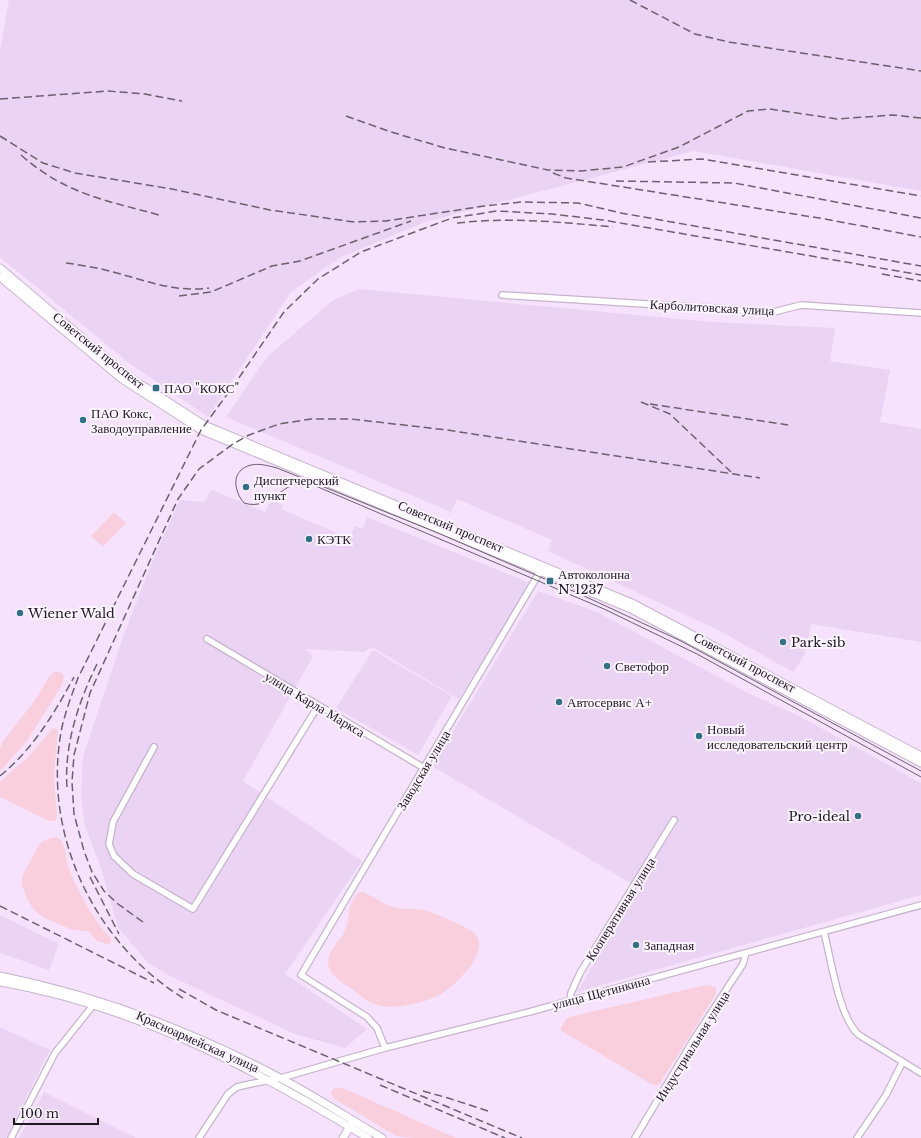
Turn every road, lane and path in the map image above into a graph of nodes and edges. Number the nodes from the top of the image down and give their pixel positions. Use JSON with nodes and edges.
{"nodes":[{"id":1,"x":0,"y":268,"type":"edge"},
{"id":2,"x":0,"y":277,"type":"edge"},
{"id":3,"x":502,"y":296,"type":"dead end"},
{"id":4,"x":921,"y":313,"type":"edge"},
{"id":5,"x":542,"y":568,"type":"junction"},
{"id":6,"x":207,"y":639,"type":"dead end"},
{"id":7,"x":318,"y":706,"type":"junction"},
{"id":8,"x":154,"y":747,"type":"dead end"},
{"id":9,"x":921,"y":756,"type":"edge"},
{"id":10,"x":921,"y":763,"type":"edge"},
{"id":11,"x":424,"y":768,"type":"junction"},
{"id":12,"x":674,"y":820,"type":"dead end"},
{"id":13,"x":921,"y":905,"type":"edge"},
{"id":14,"x":824,"y":932,"type":"junction"},
{"id":15,"x":746,"y":953,"type":"junction"},
{"id":16,"x":0,"y":976,"type":"edge"},
{"id":17,"x":0,"y":982,"type":"edge"},
{"id":18,"x":570,"y":1000,"type":"junction"},
{"id":19,"x":95,"y":1003,"type":"junction"},
{"id":20,"x":385,"y":1048,"type":"junction"},
{"id":21,"x":902,"y":1063,"type":"junction"},
{"id":22,"x":921,"y":1073,"type":"edge"},
{"id":23,"x":281,"y":1078,"type":"junction"},
{"id":24,"x":270,"y":1080,"type":"junction"},
{"id":25,"x":352,"y":1124,"type":"junction"},
{"id":26,"x":11,"y":1138,"type":"edge"},
{"id":27,"x":199,"y":1138,"type":"edge"},
{"id":28,"x":343,"y":1138,"type":"edge"},
{"id":29,"x":368,"y":1138,"type":"edge"},
{"id":30,"x":382,"y":1138,"type":"edge"},
{"id":31,"x":635,"y":1138,"type":"edge"},
{"id":32,"x":856,"y":1138,"type":"edge"}],
"edges":[{"from":1,"to":5,"type":"main road","name":"Советский проспект"},
{"from":2,"to":5,"type":"main road","name":"Советский проспект"},
{"from":3,"to":4,"type":"street","name":"Карболитовская улица"},
{"from":5,"to":9,"type":"main road","name":"Советский проспект"},
{"from":5,"to":10,"type":"main road","name":"Советский проспект"},
{"from":5,"to":11,"type":"street","name":"Заводская улица"},
{"from":6,"to":7,"type":"street","name":"улица Карла Маркса"},
{"from":7,"to":8,"type":"street"},
{"from":7,"to":11,"type":"street","name":"улица Карла Маркса"},
{"from":11,"to":20,"type":"street","name":"Заводская улица"},
{"from":12,"to":18,"type":"street","name":"Кооперативная улица"},
{"from":13,"to":14,"type":"street","name":"улица Щетинкина"},
{"from":14,"to":15,"type":"street","name":"улица Щетинкина"},
{"from":14,"to":21,"type":"street"},
{"from":15,"to":18,"type":"street","name":"улица Щетинкина"},
{"from":15,"to":31,"type":"street","name":"Индустриальная улица"},
{"from":16,"to":19,"type":"main road","name":"Красноармейская улица"},
{"from":17,"to":19,"type":"main road","name":"Красноармейская улица"},
{"from":18,"to":20,"type":"street","name":"улица Щетинкина"},
{"from":19,"to":23,"type":"main road","name":"Красноармейская улица"},
{"from":19,"to":24,"type":"main road","name":"Красноармейская улица"},
{"from":19,"to":26,"type":"street"},
{"from":20,"to":23,"type":"street","name":"улица Щетинкина"},
{"from":21,"to":22,"type":"street"},
{"from":21,"to":32,"type":"street"},
{"from":23,"to":24,"type":"street","name":"улица Щетинкина"},
{"from":23,"to":25,"type":"main road","name":"Красноармейская улица"},
{"from":24,"to":25,"type":"main road","name":"Красноармейская улица"},
{"from":24,"to":27,"type":"street"},
{"from":25,"to":28,"type":"main road"},
{"from":25,"to":29,"type":"main road","name":"Красноармейская улица"},
{"from":25,"to":30,"type":"main road","name":"Красноармейская улица"}]}
